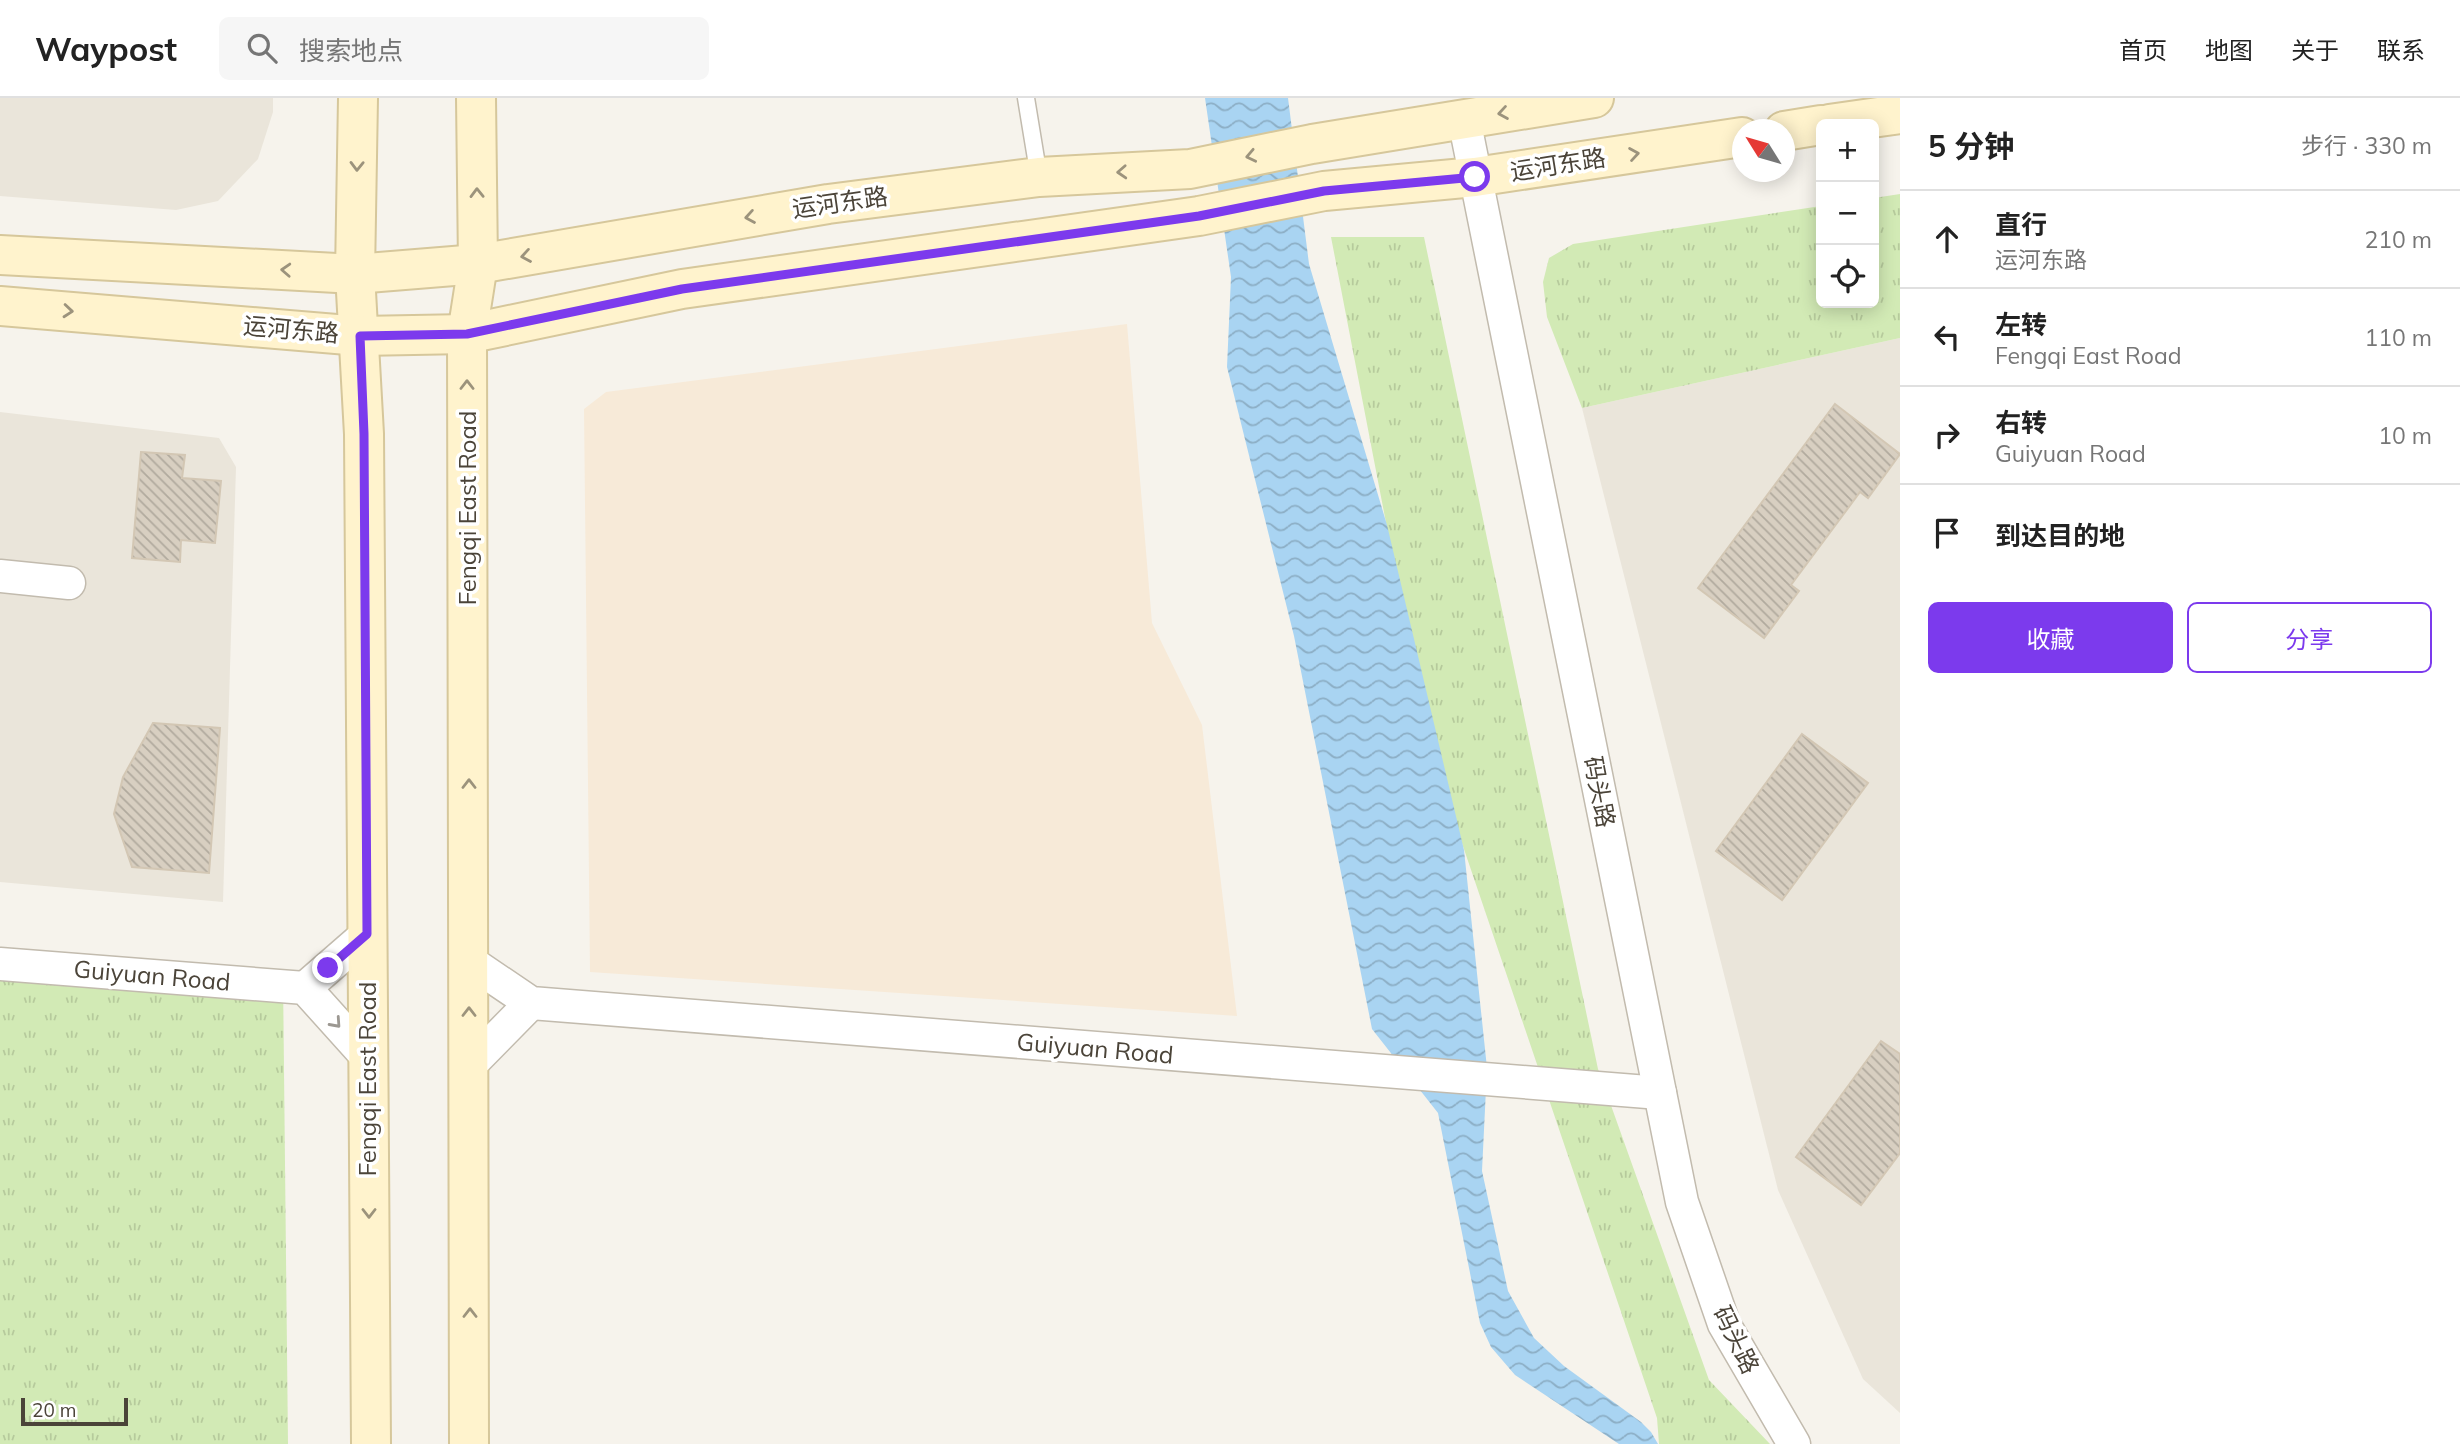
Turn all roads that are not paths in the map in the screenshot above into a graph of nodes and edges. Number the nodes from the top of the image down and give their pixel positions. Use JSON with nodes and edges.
{"nodes":[{"id":1,"x":358,"y":98,"type":"edge"},
{"id":2,"x":476,"y":98,"type":"edge"},
{"id":3,"x":1026,"y":98,"type":"edge"},
{"id":4,"x":1594,"y":98,"type":"edge"},
{"id":5,"x":1900,"y":114,"type":"edge"},
{"id":6,"x":1464,"y":119,"type":"junction"},
{"id":7,"x":1864,"y":119,"type":"edge"},
{"id":8,"x":1816,"y":126,"type":"edge"},
{"id":9,"x":1795,"y":129,"type":"edge"},
{"id":10,"x":1732,"y":138,"type":"edge"},
{"id":11,"x":1039,"y":177,"type":"junction"},
{"id":12,"x":1475,"y":177,"type":"junction"},
{"id":13,"x":0,"y":255,"type":"edge"},
{"id":14,"x":478,"y":264,"type":"junction"},
{"id":15,"x":355,"y":274,"type":"junction"},
{"id":16,"x":0,"y":306,"type":"edge"},
{"id":17,"x":467,"y":334,"type":"junction"},
{"id":18,"x":360,"y":336,"type":"junction"},
{"id":19,"x":0,"y":576,"type":"edge"},
{"id":20,"x":69,"y":583,"type":"dead end"},
{"id":21,"x":367,"y":934,"type":"junction"},
{"id":22,"x":469,"y":961,"type":"junction"},
{"id":23,"x":0,"y":964,"type":"edge"},
{"id":24,"x":304,"y":988,"type":"junction"},
{"id":25,"x":531,"y":1003,"type":"junction"},
{"id":26,"x":368,"y":1058,"type":"junction"},
{"id":27,"x":470,"y":1065,"type":"junction"},
{"id":28,"x":1660,"y":1093,"type":"junction"},
{"id":29,"x":371,"y":1444,"type":"edge"},
{"id":30,"x":469,"y":1444,"type":"edge"},
{"id":31,"x":1794,"y":1444,"type":"edge"}],
"edges":[{"from":1,"to":15,"type":"main road","name":"Fengqi East Road","one_way":true},
{"from":14,"to":2,"type":"main road","name":"Fengqi East Road","one_way":true},
{"from":3,"to":11,"type":"lane"},
{"from":4,"to":6,"type":"main road","name":"运河东路","one_way":true},
{"from":5,"to":7,"type":"main road"},
{"from":6,"to":11,"type":"main road","name":"运河东路","one_way":true},
{"from":6,"to":12,"type":"street","name":"码头路"},
{"from":8,"to":9,"type":"main road"},
{"from":12,"to":10,"type":"main road","name":"运河东路","one_way":true},
{"from":11,"to":14,"type":"main road","name":"运河东路","one_way":true},
{"from":12,"to":17,"type":"main road","name":"运河东路"},
{"from":12,"to":28,"type":"street","name":"码头路"},
{"from":15,"to":13,"type":"main road","name":"运河东路","one_way":true},
{"from":14,"to":15,"type":"main road","name":"运河东路"},
{"from":14,"to":17,"type":"main road","name":"Fengqi East Road"},
{"from":15,"to":18,"type":"main road","name":"Fengqi East Road"},
{"from":16,"to":18,"type":"main road","name":"运河东路","one_way":true},
{"from":17,"to":18,"type":"main road","name":"运河东路"},
{"from":22,"to":17,"type":"main road","name":"Fengqi East Road","one_way":true},
{"from":18,"to":21,"type":"main road","name":"Fengqi East Road"},
{"from":19,"to":20,"type":"street"},
{"from":21,"to":24,"type":"street"},
{"from":21,"to":26,"type":"main road","name":"Fengqi East Road"},
{"from":22,"to":25,"type":"street","name":"Guiyuan Road"},
{"from":27,"to":22,"type":"main road","name":"Fengqi East Road","one_way":true},
{"from":23,"to":24,"type":"street","name":"Guiyuan Road"},
{"from":24,"to":26,"type":"street","one_way":true},
{"from":25,"to":27,"type":"street"},
{"from":25,"to":28,"type":"street","name":"Guiyuan Road"},
{"from":26,"to":29,"type":"main road","name":"Fengqi East Road","one_way":true},
{"from":30,"to":27,"type":"main road","name":"Fengqi East Road","one_way":true},
{"from":28,"to":31,"type":"street","name":"码头路"}]}
